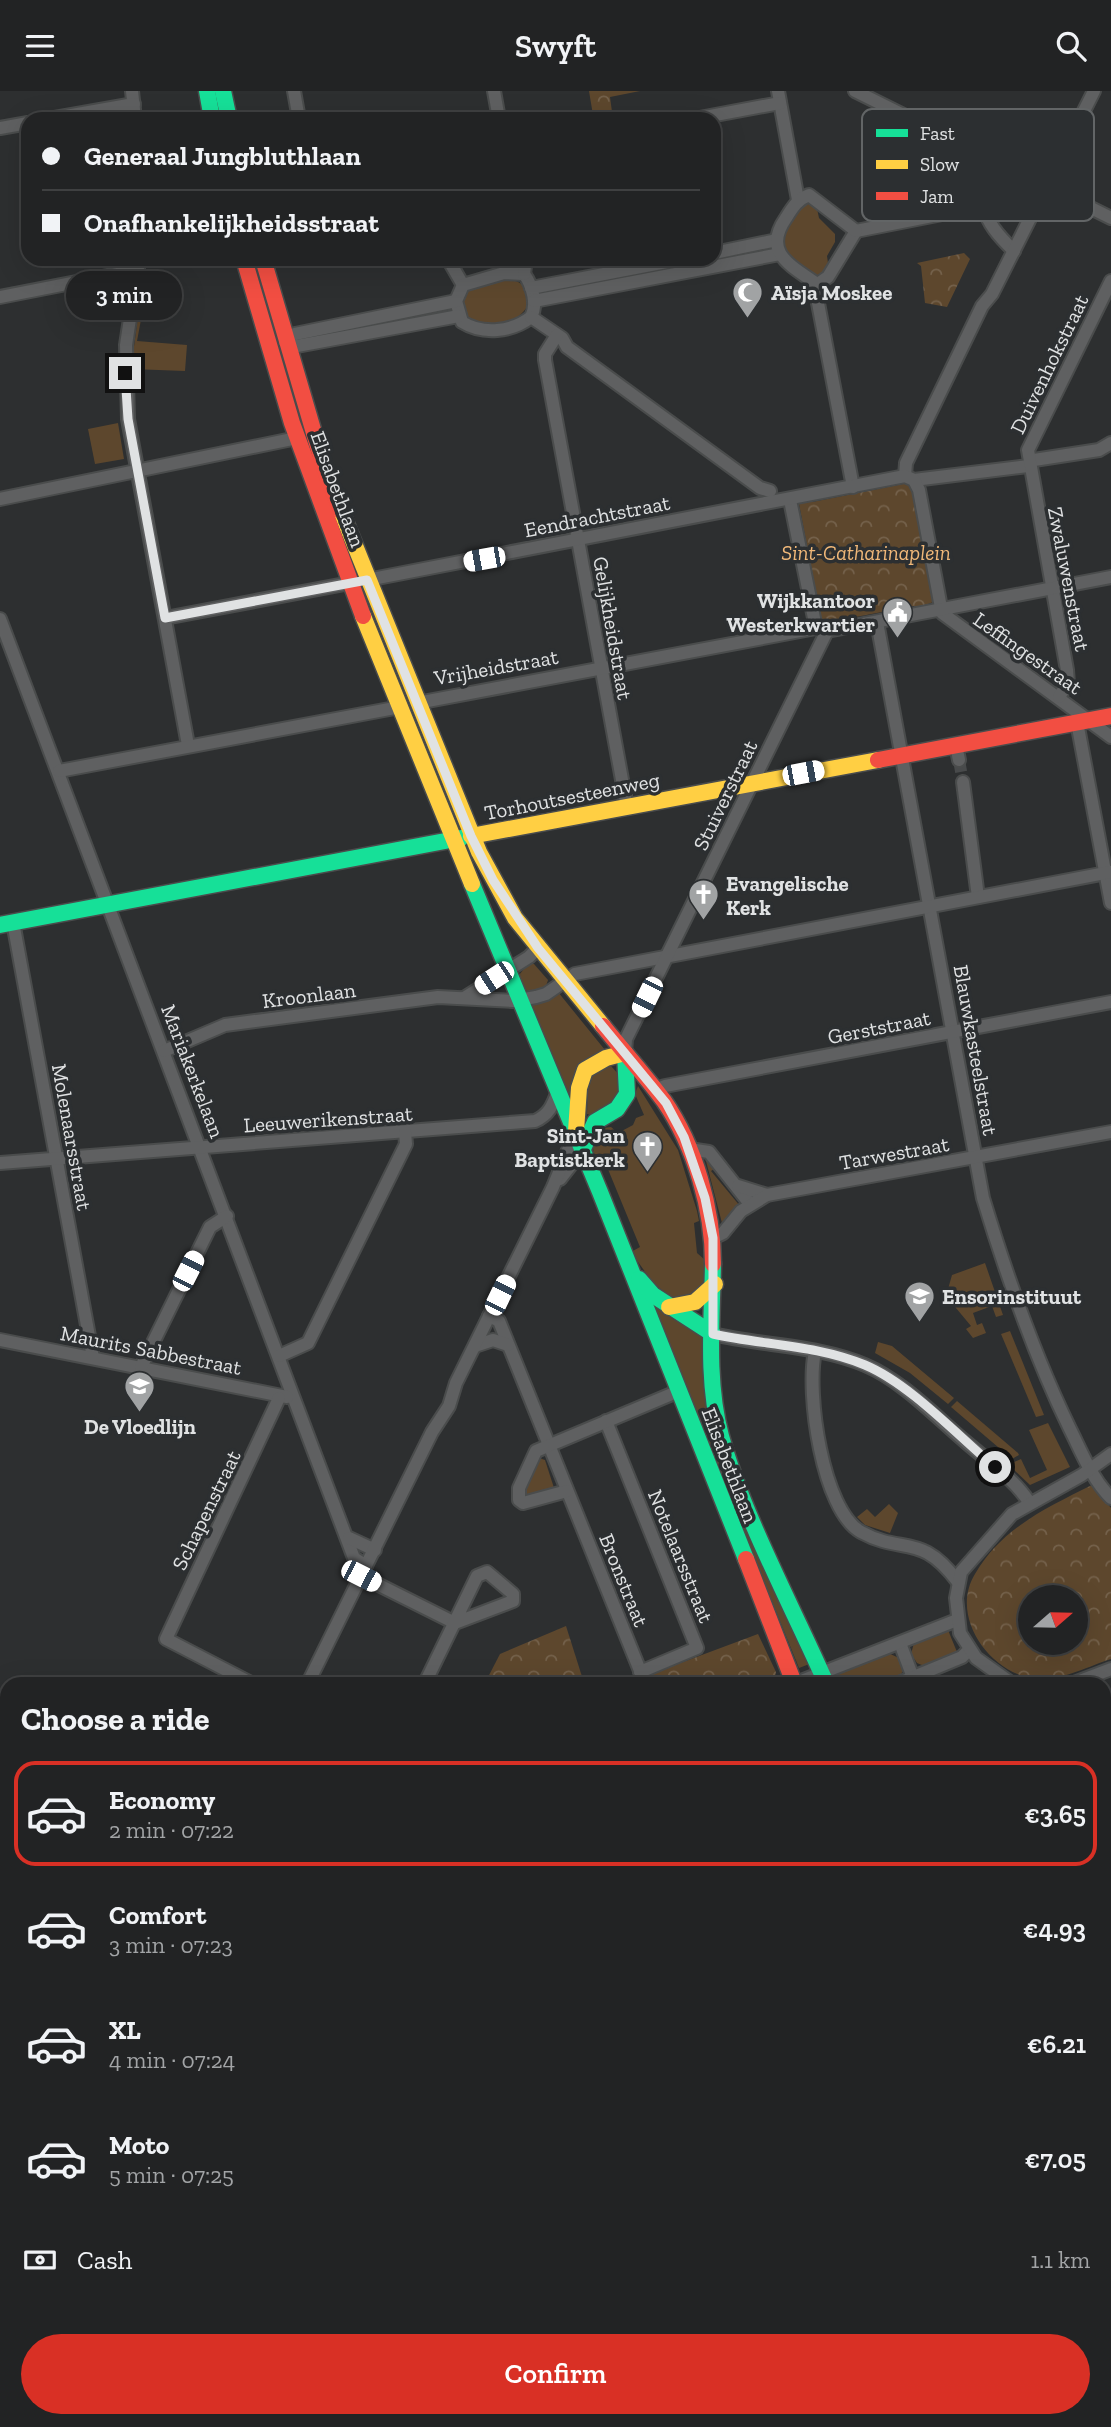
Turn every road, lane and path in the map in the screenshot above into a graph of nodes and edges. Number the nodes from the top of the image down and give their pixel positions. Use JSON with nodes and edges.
{"nodes":[{"id":1,"x":207,"y":91,"type":"edge"},
{"id":2,"x":223,"y":91,"type":"edge"},
{"id":3,"x":294,"y":91,"type":"edge"},
{"id":4,"x":494,"y":91,"type":"edge"},
{"id":5,"x":855,"y":91,"type":"edge"},
{"id":6,"x":1094,"y":91,"type":"edge"},
{"id":7,"x":133,"y":97,"type":"edge"},
{"id":8,"x":779,"y":97,"type":"edge"},
{"id":9,"x":891,"y":109,"type":"edge"},
{"id":10,"x":1085,"y":109,"type":"edge"},
{"id":11,"x":76,"y":112,"type":"edge"},
{"id":12,"x":211,"y":112,"type":"edge"},
{"id":13,"x":228,"y":112,"type":"edge"},
{"id":14,"x":298,"y":112,"type":"edge"},
{"id":15,"x":498,"y":112,"type":"edge"},
{"id":16,"x":721,"y":112,"type":"edge"},
{"id":17,"x":21,"y":124,"type":"edge"},
{"id":18,"x":0,"y":128,"type":"edge"},
{"id":19,"x":798,"y":199,"type":"junction"},
{"id":20,"x":1094,"y":210,"type":"edge"},
{"id":21,"x":1111,"y":218,"type":"edge"},
{"id":22,"x":908,"y":221,"type":"edge"},
{"id":23,"x":989,"y":221,"type":"edge"},
{"id":24,"x":1029,"y":221,"type":"edge"},
{"id":25,"x":856,"y":231,"type":"junction"},
{"id":26,"x":777,"y":240,"type":"junction"},
{"id":27,"x":1014,"y":251,"type":"junction"},
{"id":28,"x":721,"y":252,"type":"edge"},
{"id":29,"x":779,"y":254,"type":"junction"},
{"id":30,"x":721,"y":262,"type":"edge"},
{"id":31,"x":135,"y":266,"type":"edge"},
{"id":32,"x":139,"y":266,"type":"edge"},
{"id":33,"x":246,"y":266,"type":"edge"},
{"id":34,"x":265,"y":266,"type":"edge"},
{"id":35,"x":452,"y":266,"type":"edge"},
{"id":36,"x":525,"y":266,"type":"edge"},
{"id":37,"x":666,"y":266,"type":"edge"},
{"id":38,"x":691,"y":266,"type":"edge"},
{"id":39,"x":654,"y":271,"type":"junction"},
{"id":40,"x":524,"y":274,"type":"junction"},
{"id":41,"x":1111,"y":281,"type":"edge"},
{"id":42,"x":463,"y":285,"type":"junction"},
{"id":43,"x":815,"y":286,"type":"junction"},
{"id":44,"x":532,"y":295,"type":"junction"},
{"id":45,"x":0,"y":297,"type":"edge"},
{"id":46,"x":456,"y":301,"type":"junction"},
{"id":47,"x":459,"y":316,"type":"junction"},
{"id":48,"x":531,"y":317,"type":"junction"},
{"id":49,"x":559,"y":336,"type":"junction"},
{"id":50,"x":285,"y":342,"type":"junction"},
{"id":51,"x":268,"y":347,"type":"junction"},
{"id":52,"x":296,"y":438,"type":"junction"},
{"id":53,"x":1111,"y":443,"type":"edge"},
{"id":54,"x":1028,"y":465,"type":"junction"},
{"id":55,"x":137,"y":472,"type":"junction"},
{"id":56,"x":910,"y":478,"type":"junction"},
{"id":57,"x":853,"y":487,"type":"junction"},
{"id":58,"x":773,"y":497,"type":"junction"},
{"id":59,"x":0,"y":499,"type":"edge"},
{"id":60,"x":790,"y":500,"type":"junction"},
{"id":61,"x":578,"y":541,"type":"junction"},
{"id":62,"x":1111,"y":577,"type":"edge"},
{"id":63,"x":367,"y":580,"type":"junction"},
{"id":64,"x":350,"y":583,"type":"junction"},
{"id":65,"x":1050,"y":586,"type":"junction"},
{"id":66,"x":962,"y":604,"type":"junction"},
{"id":67,"x":941,"y":607,"type":"junction"},
{"id":68,"x":165,"y":618,"type":"junction"},
{"id":69,"x":0,"y":619,"type":"edge"},
{"id":70,"x":877,"y":622,"type":"junction"},
{"id":71,"x":957,"y":626,"type":"junction"},
{"id":72,"x":821,"y":629,"type":"junction"},
{"id":73,"x":601,"y":669,"type":"junction"},
{"id":74,"x":1059,"y":697,"type":"junction"},
{"id":75,"x":417,"y":703,"type":"junction"},
{"id":76,"x":400,"y":707,"type":"junction"},
{"id":77,"x":1111,"y":716,"type":"edge"},
{"id":78,"x":1083,"y":721,"type":"junction"},
{"id":79,"x":1111,"y":737,"type":"edge"},
{"id":80,"x":188,"y":745,"type":"junction"},
{"id":81,"x":902,"y":755,"type":"junction"},
{"id":82,"x":59,"y":771,"type":"junction"},
{"id":83,"x":963,"y":782,"type":"tunnel mouth"},
{"id":84,"x":753,"y":783,"type":"junction"},
{"id":85,"x":626,"y":807,"type":"junction"},
{"id":86,"x":471,"y":836,"type":"junction"},
{"id":87,"x":452,"y":839,"type":"junction"},
{"id":88,"x":1108,"y":873,"type":"edge"},
{"id":89,"x":978,"y":897,"type":"junction"},
{"id":90,"x":1111,"y":903,"type":"edge"},
{"id":91,"x":108,"y":904,"type":"junction"},
{"id":92,"x":930,"y":906,"type":"junction"},
{"id":93,"x":6,"y":924,"type":"edge"},
{"id":94,"x":538,"y":948,"type":"junction"},
{"id":95,"x":668,"y":955,"type":"junction"},
{"id":96,"x":507,"y":969,"type":"junction"},
{"id":97,"x":564,"y":981,"type":"junction"},
{"id":98,"x":464,"y":998,"type":"junction"},
{"id":99,"x":520,"y":1000,"type":"junction"},
{"id":100,"x":1111,"y":1002,"type":"edge"},
{"id":101,"x":954,"y":1032,"type":"junction"},
{"id":102,"x":164,"y":1051,"type":"junction"},
{"id":103,"x":625,"y":1053,"type":"junction"},
{"id":104,"x":655,"y":1090,"type":"junction"},
{"id":105,"x":558,"y":1091,"type":"junction"},
{"id":106,"x":405,"y":1132,"type":"junction"},
{"id":107,"x":1111,"y":1132,"type":"edge"},
{"id":108,"x":575,"y":1133,"type":"junction"},
{"id":109,"x":201,"y":1148,"type":"junction"},
{"id":110,"x":689,"y":1149,"type":"junction"},
{"id":111,"x":582,"y":1151,"type":"junction"},
{"id":112,"x":976,"y":1158,"type":"junction"},
{"id":113,"x":57,"y":1159,"type":"junction"},
{"id":114,"x":0,"y":1163,"type":"edge"},
{"id":115,"x":738,"y":1186,"type":"junction"},
{"id":116,"x":553,"y":1188,"type":"junction"},
{"id":117,"x":767,"y":1195,"type":"junction"},
{"id":118,"x":750,"y":1205,"type":"junction"},
{"id":119,"x":227,"y":1216,"type":"junction"},
{"id":120,"x":713,"y":1238,"type":"junction"},
{"id":121,"x":626,"y":1262,"type":"junction"},
{"id":122,"x":715,"y":1284,"type":"junction"},
{"id":123,"x":669,"y":1307,"type":"junction"},
{"id":124,"x":489,"y":1317,"type":"junction"},
{"id":125,"x":713,"y":1334,"type":"junction"},
{"id":126,"x":0,"y":1340,"type":"edge"},
{"id":127,"x":508,"y":1345,"type":"junction"},
{"id":128,"x":475,"y":1346,"type":"junction"},
{"id":129,"x":815,"y":1352,"type":"junction"},
{"id":130,"x":279,"y":1356,"type":"junction"},
{"id":131,"x":93,"y":1358,"type":"junction"},
{"id":132,"x":141,"y":1367,"type":"junction"},
{"id":133,"x":679,"y":1391,"type":"junction"},
{"id":134,"x":294,"y":1395,"type":"junction"},
{"id":135,"x":279,"y":1398,"type":"junction"},
{"id":136,"x":606,"y":1421,"type":"junction"},
{"id":137,"x":548,"y":1444,"type":"junction"},
{"id":138,"x":1111,"y":1454,"type":"edge"},
{"id":139,"x":1089,"y":1470,"type":"junction"},
{"id":140,"x":567,"y":1491,"type":"junction"},
{"id":141,"x":1111,"y":1498,"type":"edge"},
{"id":142,"x":1029,"y":1503,"type":"junction"},
{"id":143,"x":349,"y":1538,"type":"junction"},
{"id":144,"x":375,"y":1550,"type":"junction"},
{"id":145,"x":364,"y":1571,"type":"junction"},
{"id":146,"x":958,"y":1582,"type":"junction"},
{"id":147,"x":957,"y":1620,"type":"junction"},
{"id":148,"x":455,"y":1623,"type":"junction"},
{"id":149,"x":900,"y":1643,"type":"junction"},
{"id":150,"x":969,"y":1650,"type":"junction"},
{"id":151,"x":1111,"y":1669,"type":"edge"},
{"id":152,"x":239,"y":1677,"type":"edge"},
{"id":153,"x":311,"y":1677,"type":"edge"},
{"id":154,"x":428,"y":1677,"type":"edge"},
{"id":155,"x":642,"y":1677,"type":"edge"},
{"id":156,"x":644,"y":1677,"type":"edge"},
{"id":157,"x":793,"y":1677,"type":"edge"},
{"id":158,"x":823,"y":1677,"type":"edge"},
{"id":159,"x":825,"y":1677,"type":"edge"},
{"id":160,"x":913,"y":1677,"type":"edge"},
{"id":161,"x":922,"y":1677,"type":"edge"},
{"id":162,"x":1003,"y":1677,"type":"edge"},
{"id":163,"x":1090,"y":1677,"type":"edge"}],
"edges":[{"from":1,"to":12,"type":"main road"},
{"from":2,"to":13,"type":"main road"},
{"from":3,"to":14,"type":"street"},
{"from":4,"to":15,"type":"street"},
{"from":5,"to":9,"type":"street"},
{"from":6,"to":10,"type":"street"},
{"from":7,"to":11,"type":"street"},
{"from":8,"to":16,"type":"street"},
{"from":8,"to":19,"type":"street"},
{"from":17,"to":18,"type":"street"},
{"from":19,"to":25,"type":"street"},
{"from":19,"to":26,"type":"street"},
{"from":20,"to":21,"type":"street"},
{"from":22,"to":25,"type":"street"},
{"from":23,"to":27,"type":"street"},
{"from":24,"to":27,"type":"street"},
{"from":25,"to":43,"type":"street"},
{"from":26,"to":28,"type":"street"},
{"from":26,"to":29,"type":"street"},
{"from":27,"to":56,"type":"street"},
{"from":29,"to":30,"type":"street"},
{"from":29,"to":43,"type":"street"},
{"from":31,"to":45,"type":"street"},
{"from":32,"to":55,"type":"street"},
{"from":33,"to":51,"type":"main road","name":"Elisabethlaan"},
{"from":34,"to":50,"type":"main road","name":"Elisabethlaan"},
{"from":35,"to":42,"type":"street"},
{"from":36,"to":40,"type":"street"},
{"from":37,"to":39,"type":"street"},
{"from":38,"to":39,"type":"street"},
{"from":39,"to":44,"type":"street"},
{"from":40,"to":42,"type":"street"},
{"from":40,"to":44,"type":"street"},
{"from":41,"to":54,"type":"street","name":"Duivenhokstraat"},
{"from":42,"to":46,"type":"street"},
{"from":43,"to":57,"type":"street"},
{"from":44,"to":48,"type":"street"},
{"from":46,"to":47,"type":"street"},
{"from":46,"to":50,"type":"street"},
{"from":47,"to":48,"type":"street"},
{"from":47,"to":50,"type":"street"},
{"from":48,"to":49,"type":"street"},
{"from":49,"to":58,"type":"street"},
{"from":49,"to":61,"type":"street","name":"Gelijkheidstraat"},
{"from":50,"to":51,"type":"main road"},
{"from":50,"to":63,"type":"main road","name":"Elisabethlaan"},
{"from":51,"to":52,"type":"main road","name":"Elisabethlaan"},
{"from":52,"to":55,"type":"street"},
{"from":52,"to":64,"type":"main road","name":"Elisabethlaan"},
{"from":53,"to":54,"type":"street"},
{"from":54,"to":56,"type":"street"},
{"from":54,"to":65,"type":"street","name":"Zwaluwenstraat"},
{"from":55,"to":59,"type":"street"},
{"from":55,"to":68,"type":"street"},
{"from":56,"to":57,"type":"street"},
{"from":56,"to":67,"type":"street"},
{"from":57,"to":60,"type":"street"},
{"from":58,"to":60,"type":"street","name":"Eendrachtstraat"},
{"from":58,"to":61,"type":"street","name":"Eendrachtstraat"},
{"from":60,"to":72,"type":"street"},
{"from":61,"to":63,"type":"street","name":"Eendrachtstraat"},
{"from":61,"to":73,"type":"street","name":"Gelijkheidstraat"},
{"from":62,"to":65,"type":"street"},
{"from":63,"to":64,"type":"main road","name":"Eendrachtstraat"},
{"from":63,"to":75,"type":"main road","name":"Elisabethlaan"},
{"from":64,"to":68,"type":"street","name":"Eendrachtstraat"},
{"from":64,"to":76,"type":"main road","name":"Elisabethlaan"},
{"from":65,"to":66,"type":"street"},
{"from":65,"to":74,"type":"street","name":"Zwaluwenstraat"},
{"from":66,"to":67,"type":"street"},
{"from":66,"to":71,"type":"street","name":"Leffingestraat"},
{"from":67,"to":70,"type":"street"},
{"from":67,"to":71,"type":"street","name":"Leffingestraat"},
{"from":68,"to":80,"type":"street"},
{"from":69,"to":82,"type":"street","name":"Mariakerkelaan"},
{"from":70,"to":72,"type":"street"},
{"from":70,"to":81,"type":"street","name":"Blauwkasteelstraat"},
{"from":71,"to":74,"type":"street","name":"Leffingestraat"},
{"from":72,"to":73,"type":"street","name":"Vrijheidstraat"},
{"from":72,"to":84,"type":"street","name":"Stuiverstraat"},
{"from":73,"to":75,"type":"street","name":"Vrijheidstraat"},
{"from":73,"to":85,"type":"street","name":"Gelijkheidstraat"},
{"from":74,"to":78,"type":"street","name":"Leffingestraat"},
{"from":75,"to":76,"type":"main road","name":"Vrijheidstraat"},
{"from":75,"to":86,"type":"main road","name":"Elisabethlaan"},
{"from":76,"to":80,"type":"street","name":"Vrijheidstraat"},
{"from":76,"to":87,"type":"main road","name":"Elisabethlaan"},
{"from":77,"to":78,"type":"main road","name":"Torhoutsesteenweg"},
{"from":78,"to":79,"type":"street","name":"Leffingestraat"},
{"from":78,"to":81,"type":"main road","name":"Torhoutsesteenweg"},
{"from":78,"to":88,"type":"street"},
{"from":80,"to":82,"type":"street","name":"Vrijheidstraat"},
{"from":81,"to":84,"type":"main road","name":"Torhoutsesteenweg"},
{"from":81,"to":92,"type":"street","name":"Blauwkasteelstraat"},
{"from":82,"to":91,"type":"street","name":"Mariakerkelaan"},
{"from":83,"to":89,"type":"street"},
{"from":84,"to":85,"type":"main road","name":"Torhoutsesteenweg"},
{"from":84,"to":95,"type":"street","name":"Stuiverstraat"},
{"from":85,"to":86,"type":"main road","name":"Torhoutsesteenweg"},
{"from":86,"to":87,"type":"main road","name":"Torhoutsesteenweg"},
{"from":86,"to":94,"type":"main road","name":"Elisabethlaan"},
{"from":87,"to":91,"type":"main road","name":"Torhoutsesteenweg"},
{"from":87,"to":96,"type":"main road","name":"Elisabethlaan"},
{"from":88,"to":89,"type":"street"},
{"from":88,"to":90,"type":"street"},
{"from":89,"to":92,"type":"street"},
{"from":91,"to":93,"type":"main road","name":"Torhoutsesteenweg"},
{"from":91,"to":102,"type":"street","name":"Mariakerkelaan"},
{"from":92,"to":95,"type":"street"},
{"from":92,"to":101,"type":"street","name":"Blauwkasteelstraat"},
{"from":93,"to":113,"type":"street","name":"Molenaarsstraat"},
{"from":94,"to":96,"type":"street"},
{"from":94,"to":97,"type":"main road","name":"Elisabethlaan"},
{"from":95,"to":97,"type":"street"},
{"from":95,"to":103,"type":"street","name":"Stuiverstraat"},
{"from":96,"to":98,"type":"street"},
{"from":96,"to":99,"type":"main road","name":"Elisabethlaan"},
{"from":97,"to":99,"type":"street"},
{"from":97,"to":103,"type":"main road","name":"Elisabethlaan"},
{"from":98,"to":99,"type":"street","name":"Kroonlaan"},
{"from":98,"to":102,"type":"street","name":"Kroonlaan"},
{"from":99,"to":105,"type":"main road","name":"Elisabethlaan"},
{"from":100,"to":101,"type":"street","name":"Gerststraat"},
{"from":101,"to":104,"type":"street","name":"Gerststraat"},
{"from":101,"to":112,"type":"street","name":"Blauwkasteelstraat"},
{"from":102,"to":109,"type":"street","name":"Mariakerkelaan"},
{"from":103,"to":104,"type":"main road","name":"Elisabethlaan"},
{"from":103,"to":108,"type":"main road","name":"Elisabethlaan"},
{"from":103,"to":111,"type":"main road"},
{"from":104,"to":110,"type":"main road","name":"Elisabethlaan"},
{"from":105,"to":106,"type":"street","name":"Leeuwerikenstraat"},
{"from":105,"to":108,"type":"main road","name":"Elisabethlaan"},
{"from":106,"to":109,"type":"street","name":"Leeuwerikenstraat"},
{"from":106,"to":130,"type":"street"},
{"from":107,"to":112,"type":"street","name":"Tarwestraat"},
{"from":108,"to":111,"type":"main road","name":"Elisabethlaan"},
{"from":108,"to":116,"type":"street"},
{"from":109,"to":113,"type":"street","name":"Leeuwerikenstraat"},
{"from":109,"to":119,"type":"street","name":"Mariakerkelaan"},
{"from":110,"to":115,"type":"street"},
{"from":110,"to":120,"type":"main road","name":"Elisabethlaan"},
{"from":111,"to":116,"type":"street"},
{"from":111,"to":121,"type":"main road","name":"Elisabethlaan"},
{"from":112,"to":117,"type":"street","name":"Tarwestraat"},
{"from":112,"to":139,"type":"street","name":"Blauwkasteelstraat"},
{"from":113,"to":114,"type":"street","name":"Leeuwerikenstraat"},
{"from":113,"to":131,"type":"street","name":"Molenaarsstraat"},
{"from":115,"to":117,"type":"street","name":"Tarwestraat"},
{"from":115,"to":118,"type":"street"},
{"from":116,"to":124,"type":"street"},
{"from":117,"to":118,"type":"street","name":"Tarwestraat"},
{"from":118,"to":120,"type":"street","name":"Tarwestraat"},
{"from":119,"to":130,"type":"street","name":"Mariakerkelaan"},
{"from":119,"to":132,"type":"street"},
{"from":120,"to":122,"type":"main road","name":"Elisabethlaan"},
{"from":121,"to":123,"type":"main road","name":"Elisabethlaan"},
{"from":121,"to":133,"type":"main road","name":"Elisabethlaan"},
{"from":122,"to":123,"type":"main road"},
{"from":122,"to":125,"type":"main road","name":"Elisabethlaan"},
{"from":123,"to":125,"type":"main road","name":"Elisabethlaan"},
{"from":124,"to":127,"type":"street","name":"Bronstraat"},
{"from":124,"to":128,"type":"street"},
{"from":125,"to":129,"type":"street"},
{"from":125,"to":158,"type":"main road","name":"Elisabethlaan"},
{"from":126,"to":131,"type":"street","name":"Maurits Sabbestraat"},
{"from":127,"to":128,"type":"street"},
{"from":127,"to":137,"type":"street","name":"Bronstraat"},
{"from":128,"to":144,"type":"street"},
{"from":129,"to":142,"type":"street"},
{"from":129,"to":146,"type":"street"},
{"from":130,"to":134,"type":"street","name":"Mariakerkelaan"},
{"from":131,"to":132,"type":"street","name":"Maurits Sabbestraat"},
{"from":132,"to":135,"type":"street","name":"Maurits Sabbestraat"},
{"from":133,"to":136,"type":"street"},
{"from":133,"to":157,"type":"main road","name":"Elisabethlaan"},
{"from":134,"to":135,"type":"street","name":"Maurits Sabbestraat"},
{"from":134,"to":143,"type":"street","name":"Mariakerkelaan"},
{"from":135,"to":152,"type":"street","name":"Schapenstraat"},
{"from":136,"to":137,"type":"street"},
{"from":136,"to":156,"type":"street","name":"Notelaarsstraat"},
{"from":137,"to":140,"type":"street","name":"Bronstraat"},
{"from":137,"to":140,"type":"street"},
{"from":138,"to":139,"type":"street"},
{"from":139,"to":141,"type":"street","name":"Blauwkasteelstraat"},
{"from":139,"to":142,"type":"street"},
{"from":140,"to":155,"type":"street","name":"Bronstraat"},
{"from":142,"to":146,"type":"street"},
{"from":143,"to":144,"type":"street"},
{"from":143,"to":145,"type":"street","name":"Mariakerkelaan"},
{"from":144,"to":145,"type":"street"},
{"from":145,"to":148,"type":"street"},
{"from":145,"to":153,"type":"street"},
{"from":146,"to":147,"type":"street"},
{"from":147,"to":149,"type":"street"},
{"from":147,"to":150,"type":"street"},
{"from":148,"to":148,"type":"street"},
{"from":148,"to":154,"type":"street"},
{"from":149,"to":159,"type":"street"},
{"from":149,"to":160,"type":"street"},
{"from":150,"to":161,"type":"street"},
{"from":150,"to":162,"type":"street"},
{"from":151,"to":163,"type":"street"}]}
